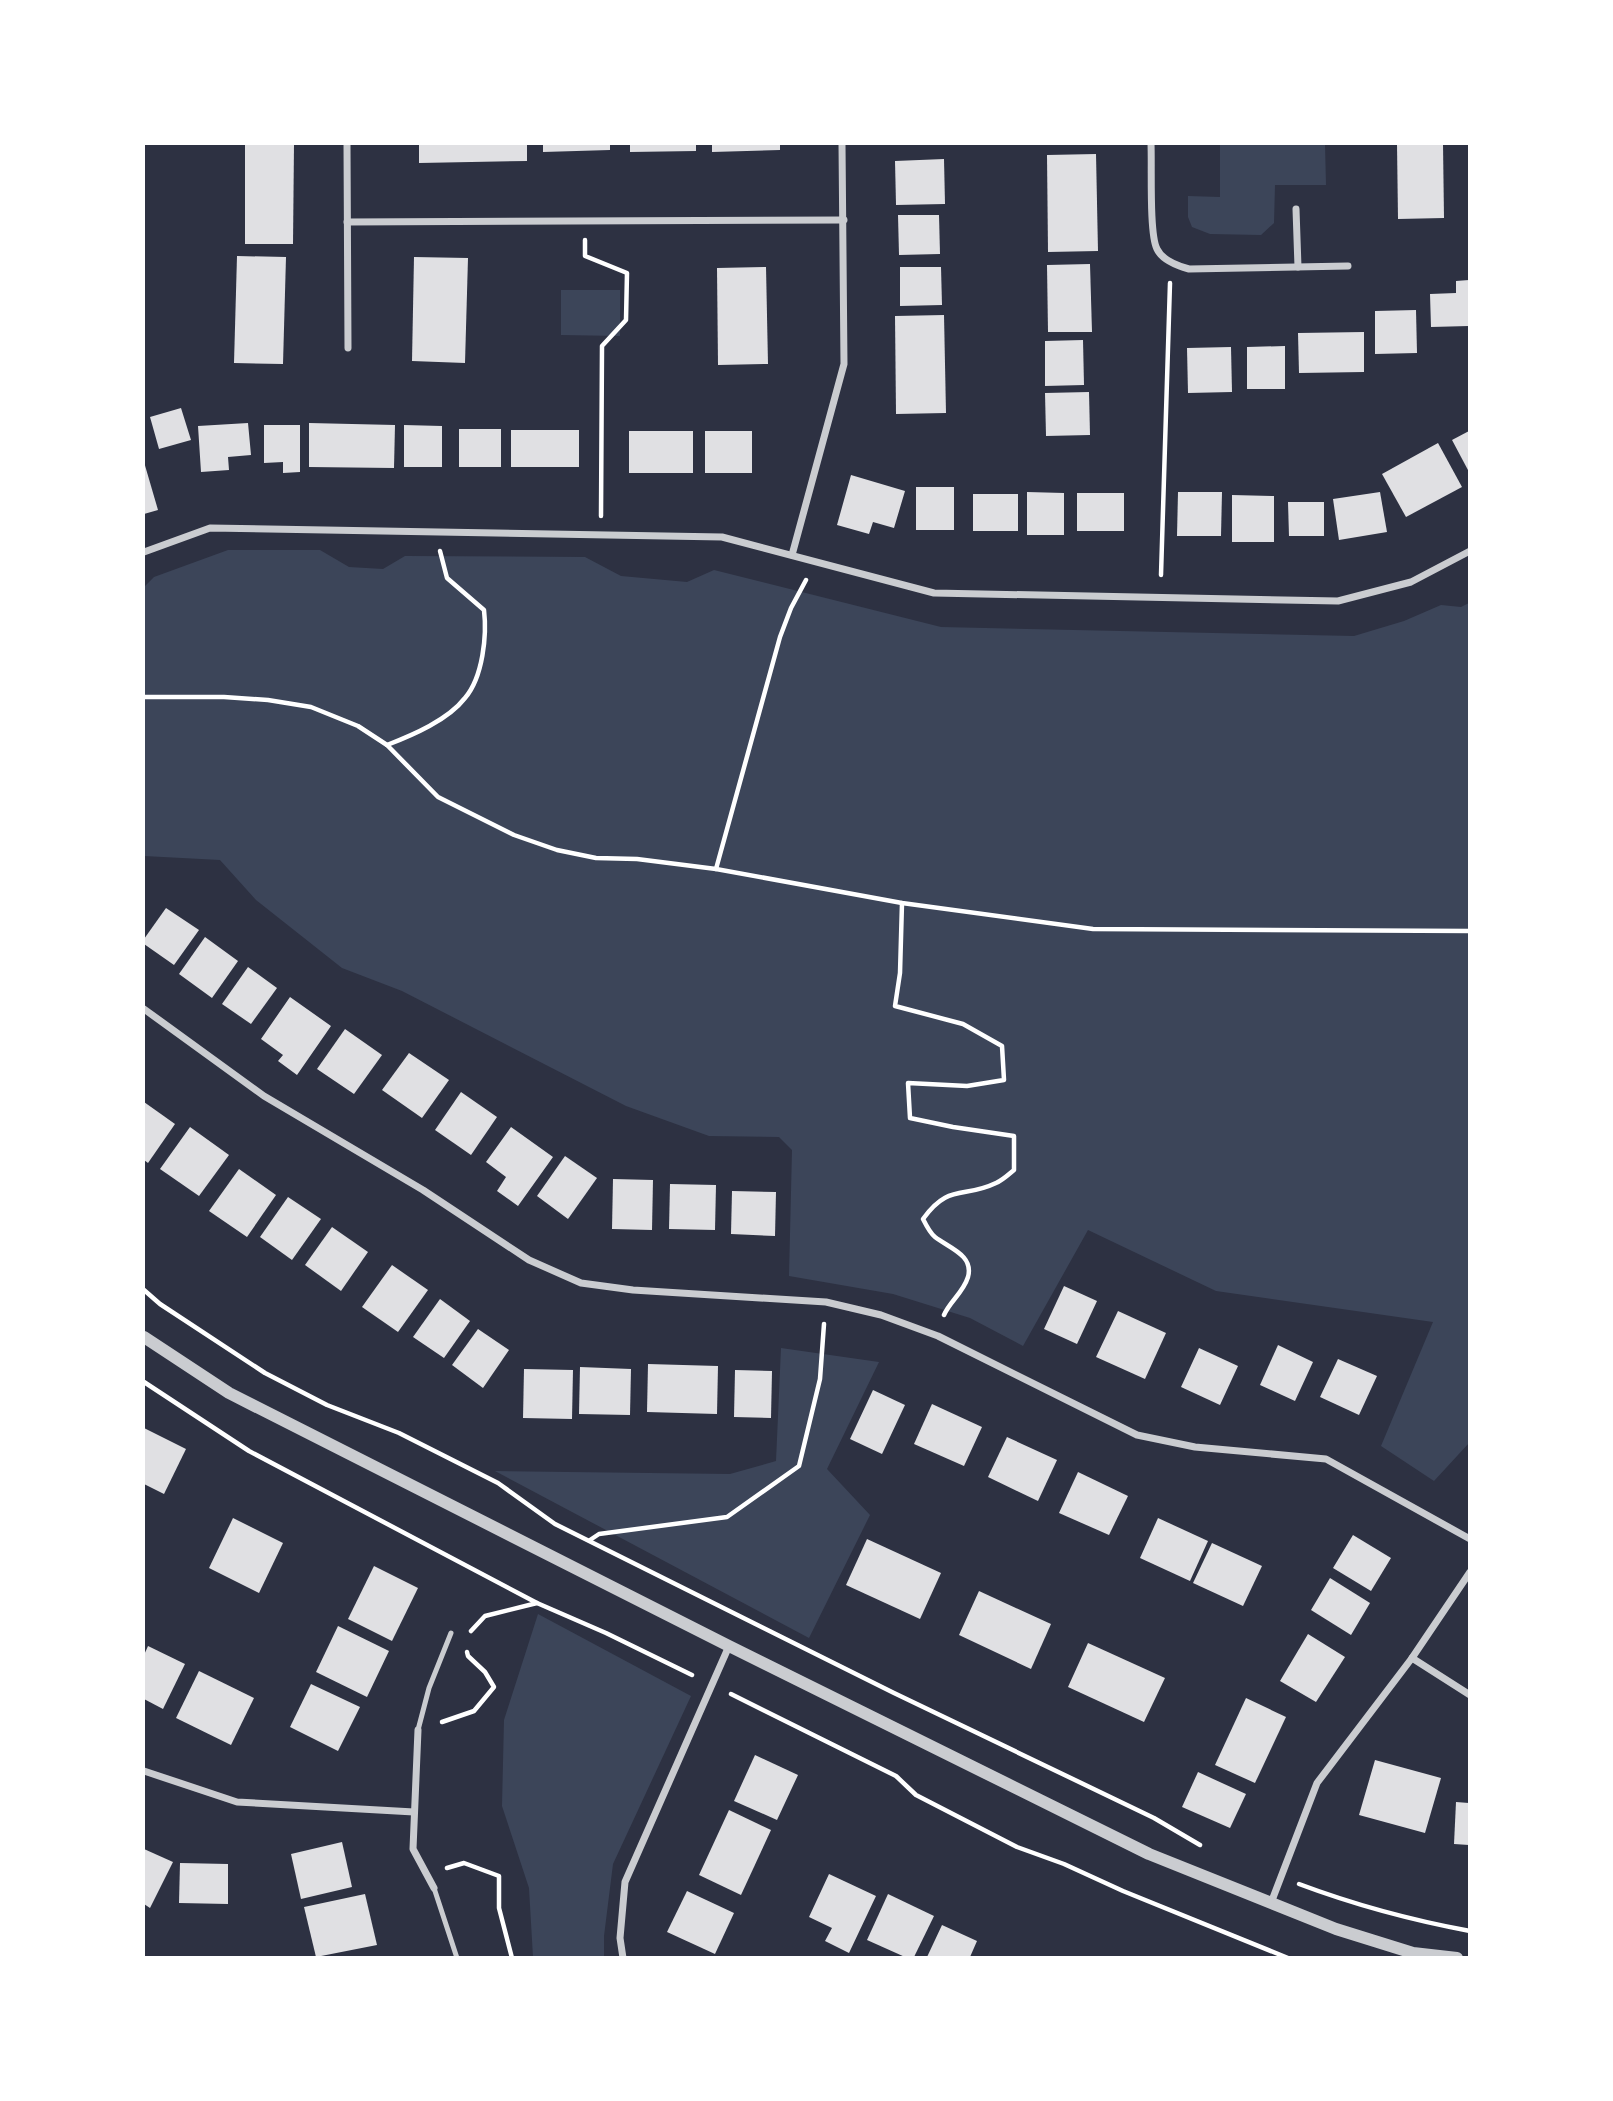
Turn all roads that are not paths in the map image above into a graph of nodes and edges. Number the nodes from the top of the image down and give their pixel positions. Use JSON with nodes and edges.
{"nodes":[{"id":1,"x":347,"y":144,"type":"edge"},
{"id":2,"x":842,"y":144,"type":"edge"},
{"id":3,"x":1151,"y":144,"type":"edge"},
{"id":4,"x":1297,"y":209,"type":"dead end"},
{"id":5,"x":844,"y":220,"type":"junction"},
{"id":6,"x":347,"y":222,"type":"junction"},
{"id":7,"x":1348,"y":266,"type":"dead end"},
{"id":8,"x":1298,"y":267,"type":"junction"},
{"id":9,"x":348,"y":348,"type":"dead end"},
{"id":10,"x":1469,"y":551,"type":"edge"},
{"id":11,"x":144,"y":552,"type":"edge"},
{"id":12,"x":792,"y":555,"type":"junction"},
{"id":13,"x":144,"y":1009,"type":"edge"},
{"id":14,"x":144,"y":1336,"type":"edge"},
{"id":15,"x":1469,"y":1539,"type":"edge"},
{"id":16,"x":1469,"y":1572,"type":"edge"},
{"id":17,"x":451,"y":1633,"type":"dead end"},
{"id":18,"x":729,"y":1646,"type":"junction"},
{"id":19,"x":1412,"y":1658,"type":"junction"},
{"id":20,"x":1469,"y":1695,"type":"edge"},
{"id":21,"x":418,"y":1730,"type":"joint"},
{"id":22,"x":144,"y":1771,"type":"edge"},
{"id":23,"x":414,"y":1812,"type":"junction"},
{"id":24,"x":434,"y":1888,"type":"joint"},
{"id":25,"x":1271,"y":1903,"type":"junction"},
{"id":26,"x":457,"y":1958,"type":"edge"},
{"id":27,"x":623,"y":1958,"type":"edge"},
{"id":28,"x":1457,"y":1958,"type":"edge"}],
"edges":[{"from":1,"to":6,"type":"street"},
{"from":2,"to":5,"type":"street"},
{"from":3,"to":8,"type":"street"},
{"from":4,"to":8,"type":"street"},
{"from":5,"to":6,"type":"street"},
{"from":5,"to":12,"type":"street"},
{"from":6,"to":9,"type":"street"},
{"from":7,"to":8,"type":"street"},
{"from":10,"to":12,"type":"street"},
{"from":11,"to":12,"type":"street"},
{"from":13,"to":15,"type":"street"},
{"from":14,"to":18,"type":"street"},
{"from":16,"to":19,"type":"street"},
{"from":17,"to":21,"type":"lane"},
{"from":18,"to":25,"type":"street"},
{"from":18,"to":27,"type":"street"},
{"from":19,"to":20,"type":"street"},
{"from":19,"to":25,"type":"street"},
{"from":21,"to":23,"type":"street"},
{"from":22,"to":23,"type":"street"},
{"from":23,"to":24,"type":"street"},
{"from":24,"to":26,"type":"lane"},
{"from":25,"to":28,"type":"street"}]}
